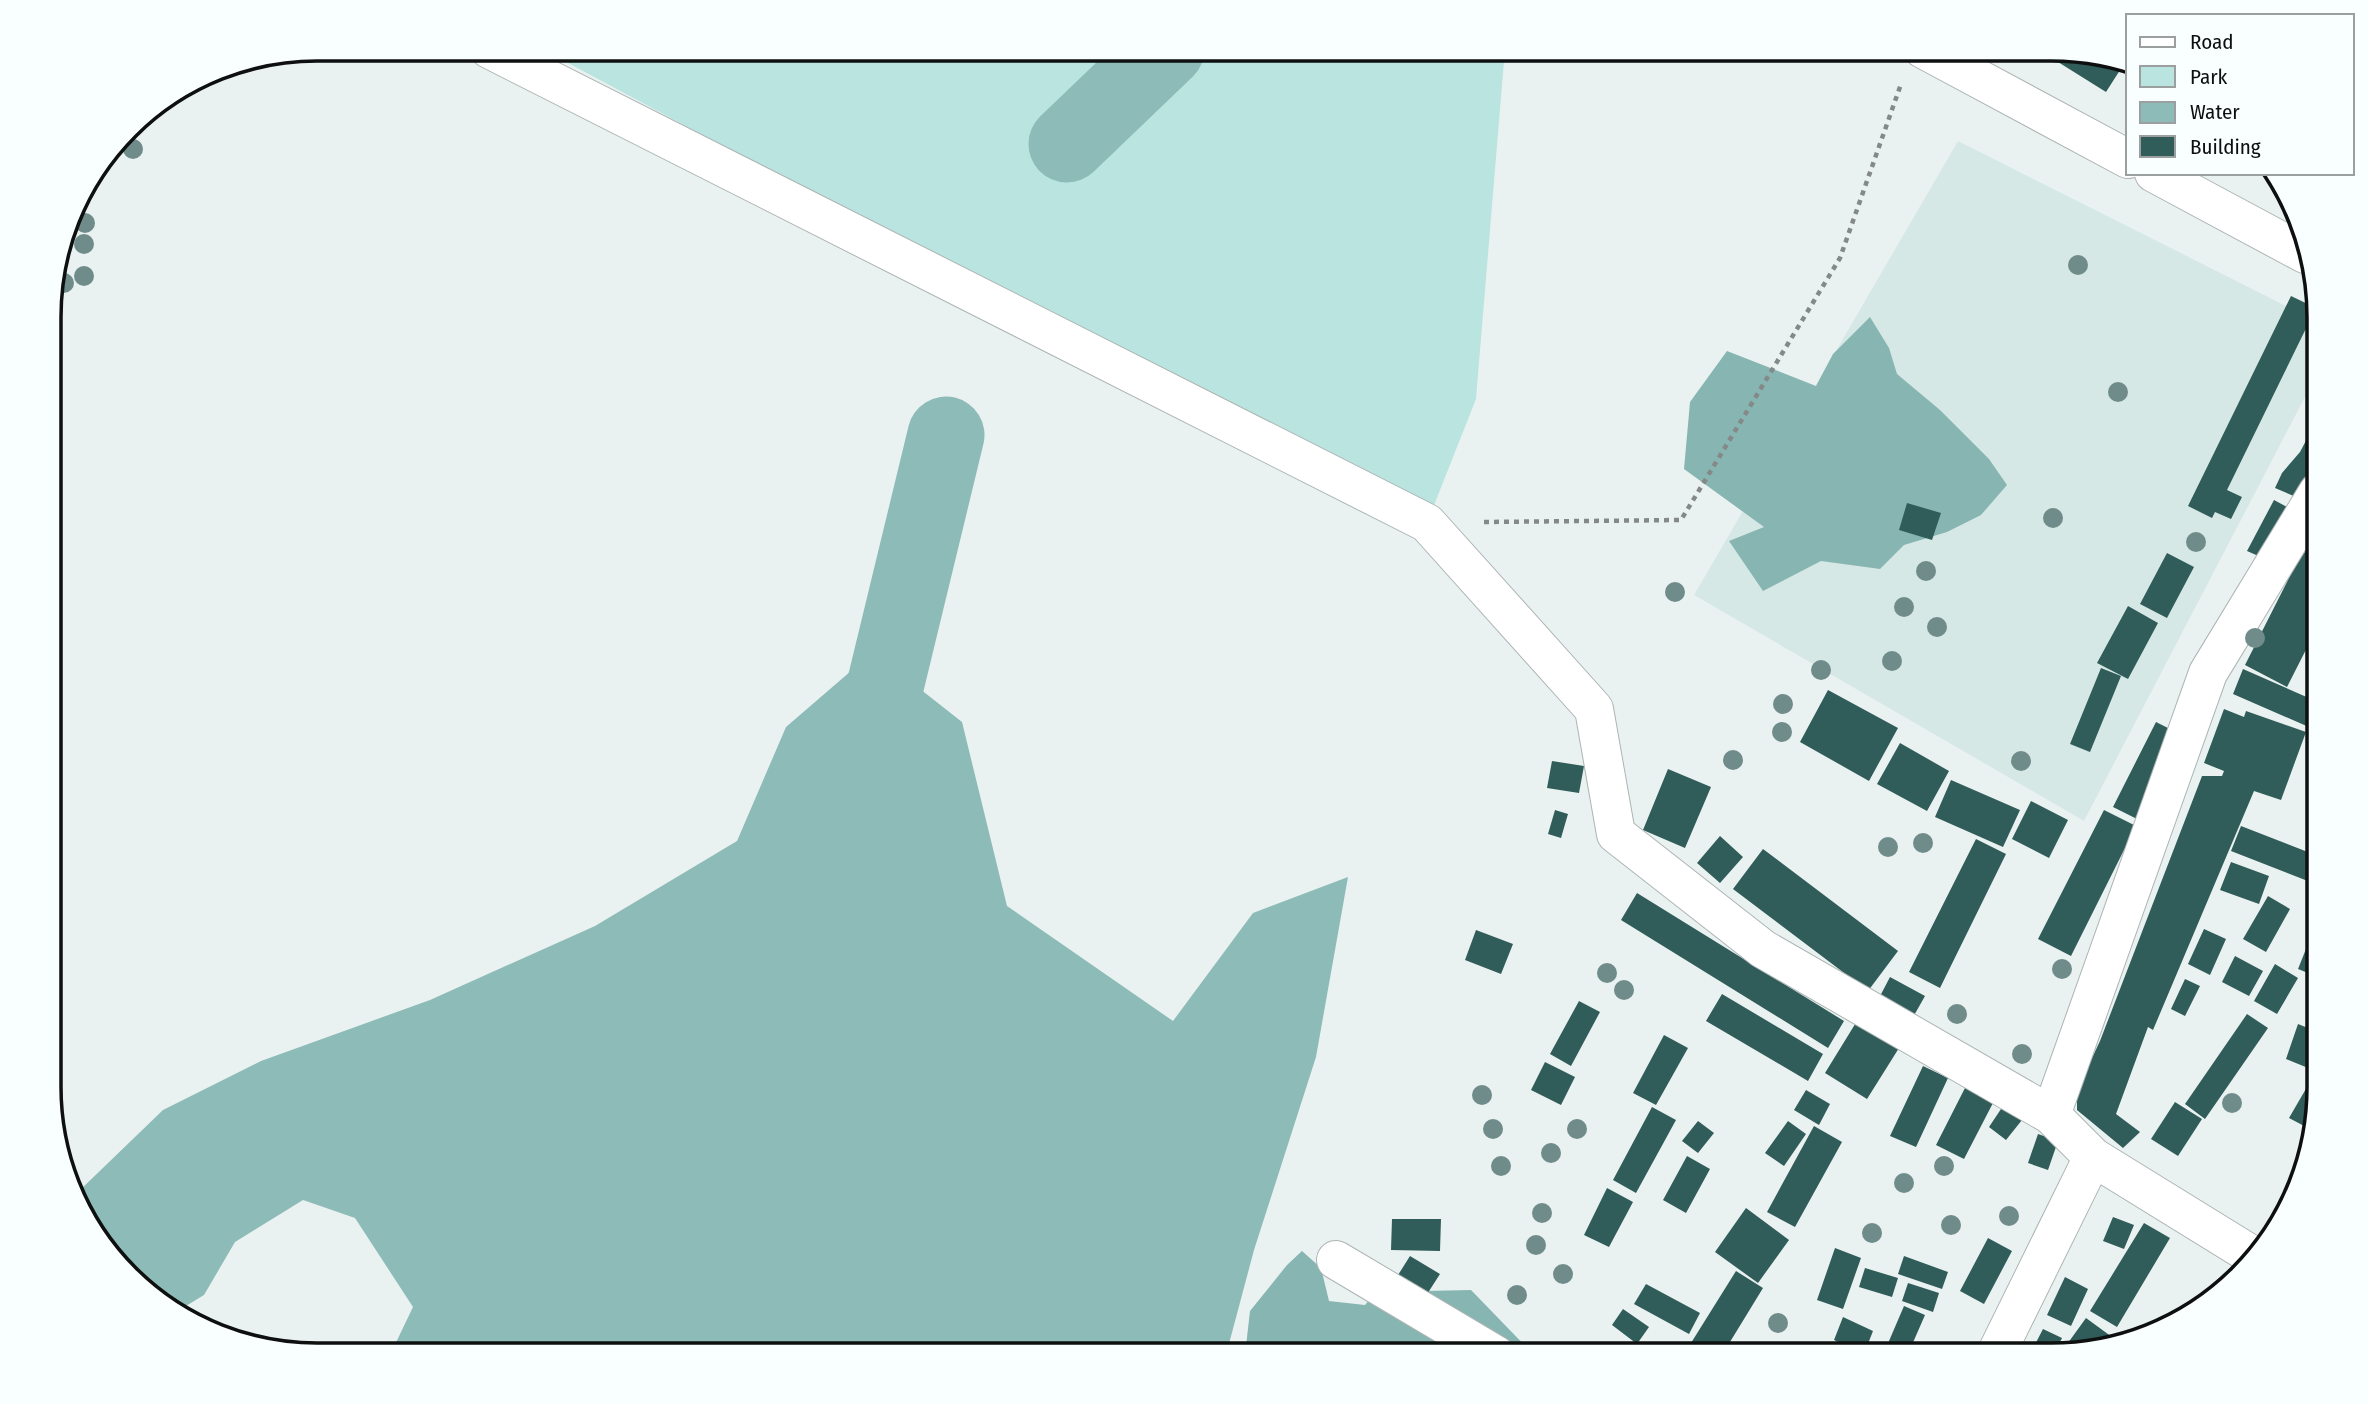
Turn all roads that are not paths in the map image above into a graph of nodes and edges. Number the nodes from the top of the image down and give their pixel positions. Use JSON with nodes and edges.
{"nodes":[{"id":1,"x":513,"y":61,"type":"edge"},
{"id":2,"x":1914,"y":62,"type":"edge"},
{"id":3,"x":2126,"y":158,"type":"edge"},
{"id":4,"x":2158,"y":175,"type":"edge"},
{"id":5,"x":2298,"y":250,"type":"edge"},
{"id":6,"x":2307,"y":510,"type":"edge"},
{"id":7,"x":2051,"y":1115,"type":"junction"},
{"id":8,"x":2093,"y":1157,"type":"junction"},
{"id":9,"x":2246,"y":1251,"type":"edge"},
{"id":10,"x":1336,"y":1260,"type":"dead end"},
{"id":11,"x":1476,"y":1343,"type":"edge"},
{"id":12,"x":2001,"y":1343,"type":"edge"}],
"edges":[{"from":1,"to":7,"type":"street"},
{"from":2,"to":3,"type":"street"},
{"from":4,"to":5,"type":"street"},
{"from":6,"to":7,"type":"street"},
{"from":7,"to":8,"type":"street"},
{"from":8,"to":9,"type":"street"},
{"from":8,"to":12,"type":"street"},
{"from":10,"to":11,"type":"street"}]}
